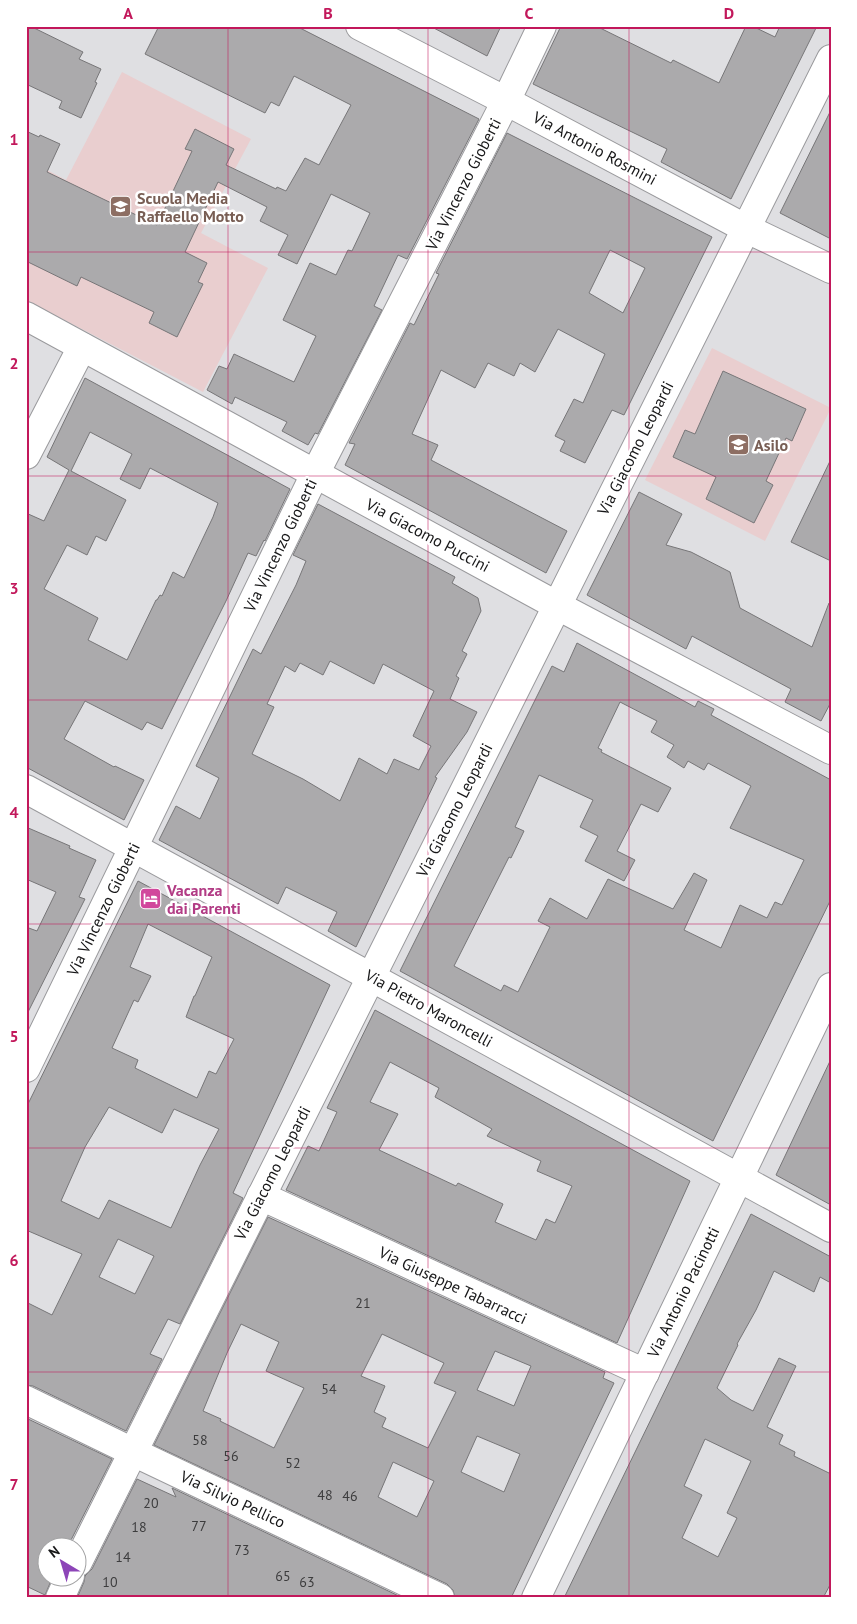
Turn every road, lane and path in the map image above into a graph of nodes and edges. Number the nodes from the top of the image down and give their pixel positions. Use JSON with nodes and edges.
{"nodes":[{"id":1,"x":360,"y":26,"type":"edge"},
{"id":2,"x":542,"y":26,"type":"edge"},
{"id":3,"x":831,"y":59,"type":"edge"},
{"id":4,"x":506,"y":101,"type":"junction"},
{"id":5,"x":745,"y":228,"type":"junction"},
{"id":6,"x":831,"y":269,"type":"edge"},
{"id":7,"x":26,"y":316,"type":"edge"},
{"id":8,"x":82,"y":347,"type":"junction"},
{"id":9,"x":26,"y":455,"type":"edge"},
{"id":10,"x":315,"y":474,"type":"junction"},
{"id":11,"x":556,"y":605,"type":"junction"},
{"id":12,"x":831,"y":750,"type":"edge"},
{"id":13,"x":26,"y":789,"type":"edge"},
{"id":14,"x":133,"y":848,"type":"junction"},
{"id":15,"x":371,"y":976,"type":"junction"},
{"id":16,"x":831,"y":987,"type":"edge"},
{"id":17,"x":26,"y":1068,"type":"edge"},
{"id":18,"x":739,"y":1177,"type":"junction"},
{"id":19,"x":260,"y":1196,"type":"junction"},
{"id":20,"x":831,"y":1228,"type":"edge"},
{"id":21,"x":645,"y":1373,"type":"junction"},
{"id":22,"x":26,"y":1400,"type":"edge"},
{"id":23,"x":132,"y":1452,"type":"junction"},
{"id":24,"x":88,"y":1542,"type":"edge"},
{"id":25,"x":65,"y":1586,"type":"edge"},
{"id":26,"x":60,"y":1598,"type":"edge"},
{"id":27,"x":440,"y":1598,"type":"edge"},
{"id":28,"x":536,"y":1598,"type":"edge"}],
"edges":[{"from":1,"to":4,"type":"street","name":"Via Antonio Rosmini"},
{"from":2,"to":4,"type":"street","name":"Via Vincenzo Gioberti"},
{"from":3,"to":5,"type":"street","name":"Via Giacomo Leopardi"},
{"from":4,"to":5,"type":"street","name":"Via Antonio Rosmini"},
{"from":4,"to":10,"type":"street","name":"Via Vincenzo Gioberti"},
{"from":5,"to":6,"type":"street","name":"Via Antonio Rosmini"},
{"from":5,"to":11,"type":"street","name":"Via Giacomo Leopardi"},
{"from":7,"to":8,"type":"street","name":"Via Giacomo Puccini"},
{"from":8,"to":9,"type":"street"},
{"from":8,"to":10,"type":"street","name":"Via Giacomo Puccini"},
{"from":10,"to":11,"type":"street","name":"Via Giacomo Puccini"},
{"from":10,"to":14,"type":"street","name":"Via Vincenzo Gioberti"},
{"from":11,"to":12,"type":"street","name":"Via Giacomo Puccini"},
{"from":11,"to":15,"type":"street","name":"Via Giacomo Leopardi"},
{"from":13,"to":14,"type":"street","name":"Via Pietro Maroncelli"},
{"from":14,"to":15,"type":"street","name":"Via Pietro Maroncelli"},
{"from":14,"to":17,"type":"street","name":"Via Vincenzo Gioberti"},
{"from":15,"to":18,"type":"street","name":"Via Pietro Maroncelli"},
{"from":15,"to":19,"type":"street","name":"Via Giacomo Leopardi"},
{"from":16,"to":18,"type":"street","name":"Via Antonio Pacinotti"},
{"from":18,"to":20,"type":"street","name":"Via Pietro Maroncelli"},
{"from":18,"to":21,"type":"street","name":"Via Antonio Pacinotti"},
{"from":19,"to":21,"type":"street","name":"Via Giuseppe Tabarracci"},
{"from":19,"to":23,"type":"street","name":"Via Giacomo Leopardi"},
{"from":21,"to":28,"type":"street","name":"Via Antonio Pacinotti"},
{"from":22,"to":23,"type":"street","name":"Via Silvio Pellico"},
{"from":23,"to":24,"type":"street","name":"Via Giacomo Leopardi"},
{"from":23,"to":27,"type":"street","name":"Via Silvio Pellico"},
{"from":25,"to":26,"type":"street"}]}
